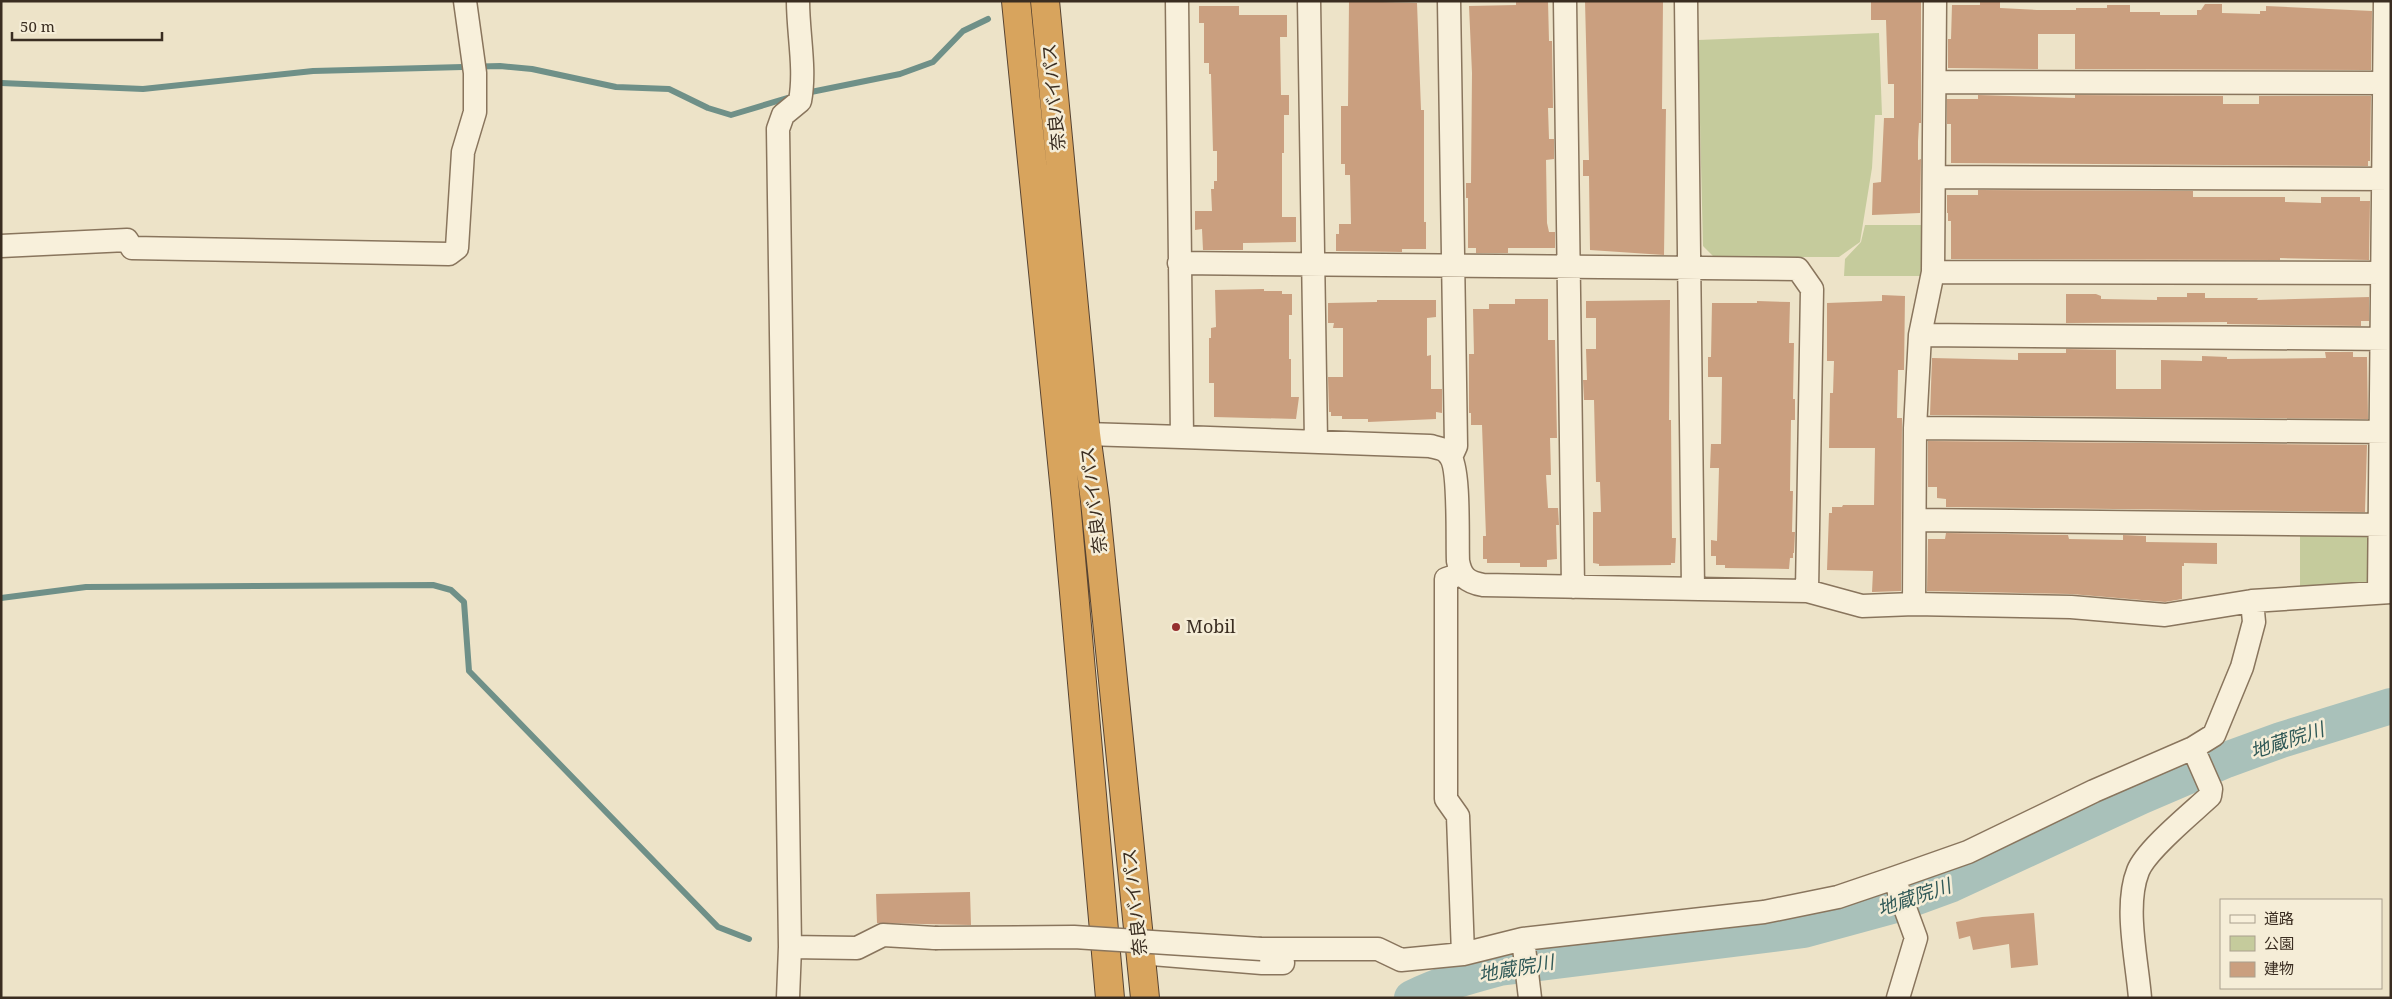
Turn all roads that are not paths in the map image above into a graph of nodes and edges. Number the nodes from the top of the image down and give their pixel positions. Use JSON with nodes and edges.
{"nodes":[{"id":1,"x":465,"y":1,"type":"edge"},
{"id":2,"x":798,"y":1,"type":"edge"},
{"id":3,"x":1016,"y":1,"type":"edge"},
{"id":4,"x":1045,"y":1,"type":"edge"},
{"id":5,"x":1177,"y":1,"type":"edge"},
{"id":6,"x":1309,"y":1,"type":"edge"},
{"id":7,"x":1449,"y":1,"type":"edge"},
{"id":8,"x":1566,"y":1,"type":"edge"},
{"id":9,"x":1686,"y":1,"type":"edge"},
{"id":10,"x":1935,"y":1,"type":"edge"},
{"id":11,"x":2385,"y":1,"type":"edge"},
{"id":12,"x":1935,"y":82,"type":"junction"},
{"id":13,"x":2387,"y":83,"type":"edge"},
{"id":14,"x":1934,"y":177,"type":"junction"},
{"id":15,"x":2387,"y":178,"type":"edge"},
{"id":16,"x":1,"y":246,"type":"edge"},
{"id":17,"x":1179,"y":263,"type":"junction"},
{"id":18,"x":1313,"y":264,"type":"junction"},
{"id":19,"x":1453,"y":265,"type":"junction"},
{"id":20,"x":1570,"y":266,"type":"junction"},
{"id":21,"x":1689,"y":267,"type":"junction"},
{"id":22,"x":1933,"y":272,"type":"junction"},
{"id":23,"x":2387,"y":273,"type":"edge"},
{"id":24,"x":1920,"y":335,"type":"junction"},
{"id":25,"x":2386,"y":339,"type":"edge"},
{"id":26,"x":1916,"y":428,"type":"junction"},
{"id":27,"x":2386,"y":432,"type":"edge"},
{"id":28,"x":1086,"y":434,"type":"junction"},
{"id":29,"x":1182,"y":437,"type":"junction"},
{"id":30,"x":1316,"y":441,"type":"junction"},
{"id":31,"x":1451,"y":457,"type":"junction"},
{"id":32,"x":1915,"y":520,"type":"junction"},
{"id":33,"x":2386,"y":525,"type":"edge"},
{"id":34,"x":1460,"y":574,"type":"junction"},
{"id":35,"x":1573,"y":587,"type":"junction"},
{"id":36,"x":1693,"y":590,"type":"junction"},
{"id":37,"x":1808,"y":591,"type":"junction"},
{"id":38,"x":2385,"y":592,"type":"edge"},
{"id":39,"x":2252,"y":601,"type":"junction"},
{"id":40,"x":1914,"y":604,"type":"junction"},
{"id":41,"x":2195,"y":752,"type":"junction"},
{"id":42,"x":1896,"y":881,"type":"junction"},
{"id":43,"x":1524,"y":943,"type":"junction"},
{"id":44,"x":790,"y":947,"type":"junction"},
{"id":45,"x":1140,"y":953,"type":"junction"},
{"id":46,"x":1463,"y":954,"type":"junction"},
{"id":47,"x":1401,"y":960,"type":"junction"},
{"id":48,"x":1530,"y":994,"type":"edge"},
{"id":49,"x":788,"y":998,"type":"edge"},
{"id":50,"x":1110,"y":998,"type":"edge"},
{"id":51,"x":1146,"y":998,"type":"edge"},
{"id":52,"x":1898,"y":998,"type":"edge"},
{"id":53,"x":2140,"y":998,"type":"edge"}],
"edges":[{"from":1,"to":16,"type":"street"},
{"from":2,"to":44,"type":"street"},
{"from":3,"to":50,"type":"highway","name":"奈良バイパス"},
{"from":4,"to":28,"type":"highway","name":"奈良バイパス"},
{"from":5,"to":17,"type":"street"},
{"from":6,"to":18,"type":"street"},
{"from":7,"to":19,"type":"street"},
{"from":8,"to":20,"type":"street"},
{"from":9,"to":21,"type":"street"},
{"from":10,"to":12,"type":"street"},
{"from":11,"to":13,"type":"street"},
{"from":12,"to":13,"type":"street"},
{"from":12,"to":14,"type":"street"},
{"from":13,"to":15,"type":"street"},
{"from":14,"to":15,"type":"street"},
{"from":14,"to":22,"type":"street"},
{"from":15,"to":23,"type":"street"},
{"from":17,"to":18,"type":"street"},
{"from":17,"to":29,"type":"street"},
{"from":18,"to":19,"type":"street"},
{"from":18,"to":30,"type":"street"},
{"from":19,"to":20,"type":"street"},
{"from":19,"to":31,"type":"street"},
{"from":20,"to":21,"type":"street"},
{"from":20,"to":35,"type":"street"},
{"from":21,"to":36,"type":"street"},
{"from":21,"to":37,"type":"street"},
{"from":22,"to":23,"type":"street"},
{"from":22,"to":24,"type":"street"},
{"from":23,"to":25,"type":"street"},
{"from":24,"to":25,"type":"street"},
{"from":24,"to":26,"type":"street"},
{"from":25,"to":27,"type":"street"},
{"from":26,"to":27,"type":"street"},
{"from":26,"to":32,"type":"street"},
{"from":27,"to":33,"type":"street"},
{"from":28,"to":29,"type":"street"},
{"from":28,"to":45,"type":"highway","name":"奈良バイパス"},
{"from":29,"to":30,"type":"street"},
{"from":30,"to":31,"type":"street"},
{"from":31,"to":34,"type":"street"},
{"from":32,"to":33,"type":"street"},
{"from":32,"to":40,"type":"street"},
{"from":33,"to":38,"type":"street"},
{"from":34,"to":35,"type":"street"},
{"from":34,"to":46,"type":"street"},
{"from":35,"to":36,"type":"street"},
{"from":36,"to":37,"type":"street"},
{"from":37,"to":40,"type":"street"},
{"from":38,"to":39,"type":"street"},
{"from":39,"to":40,"type":"street"},
{"from":39,"to":41,"type":"street"},
{"from":41,"to":42,"type":"street"},
{"from":41,"to":53,"type":"street"},
{"from":42,"to":43,"type":"street"},
{"from":42,"to":52,"type":"street"},
{"from":43,"to":46,"type":"street"},
{"from":43,"to":48,"type":"street"},
{"from":44,"to":47,"type":"street","bridge":true},
{"from":44,"to":49,"type":"street"},
{"from":45,"to":47,"type":"street"},
{"from":45,"to":51,"type":"highway","name":"奈良バイパス"},
{"from":46,"to":47,"type":"street"}]}
